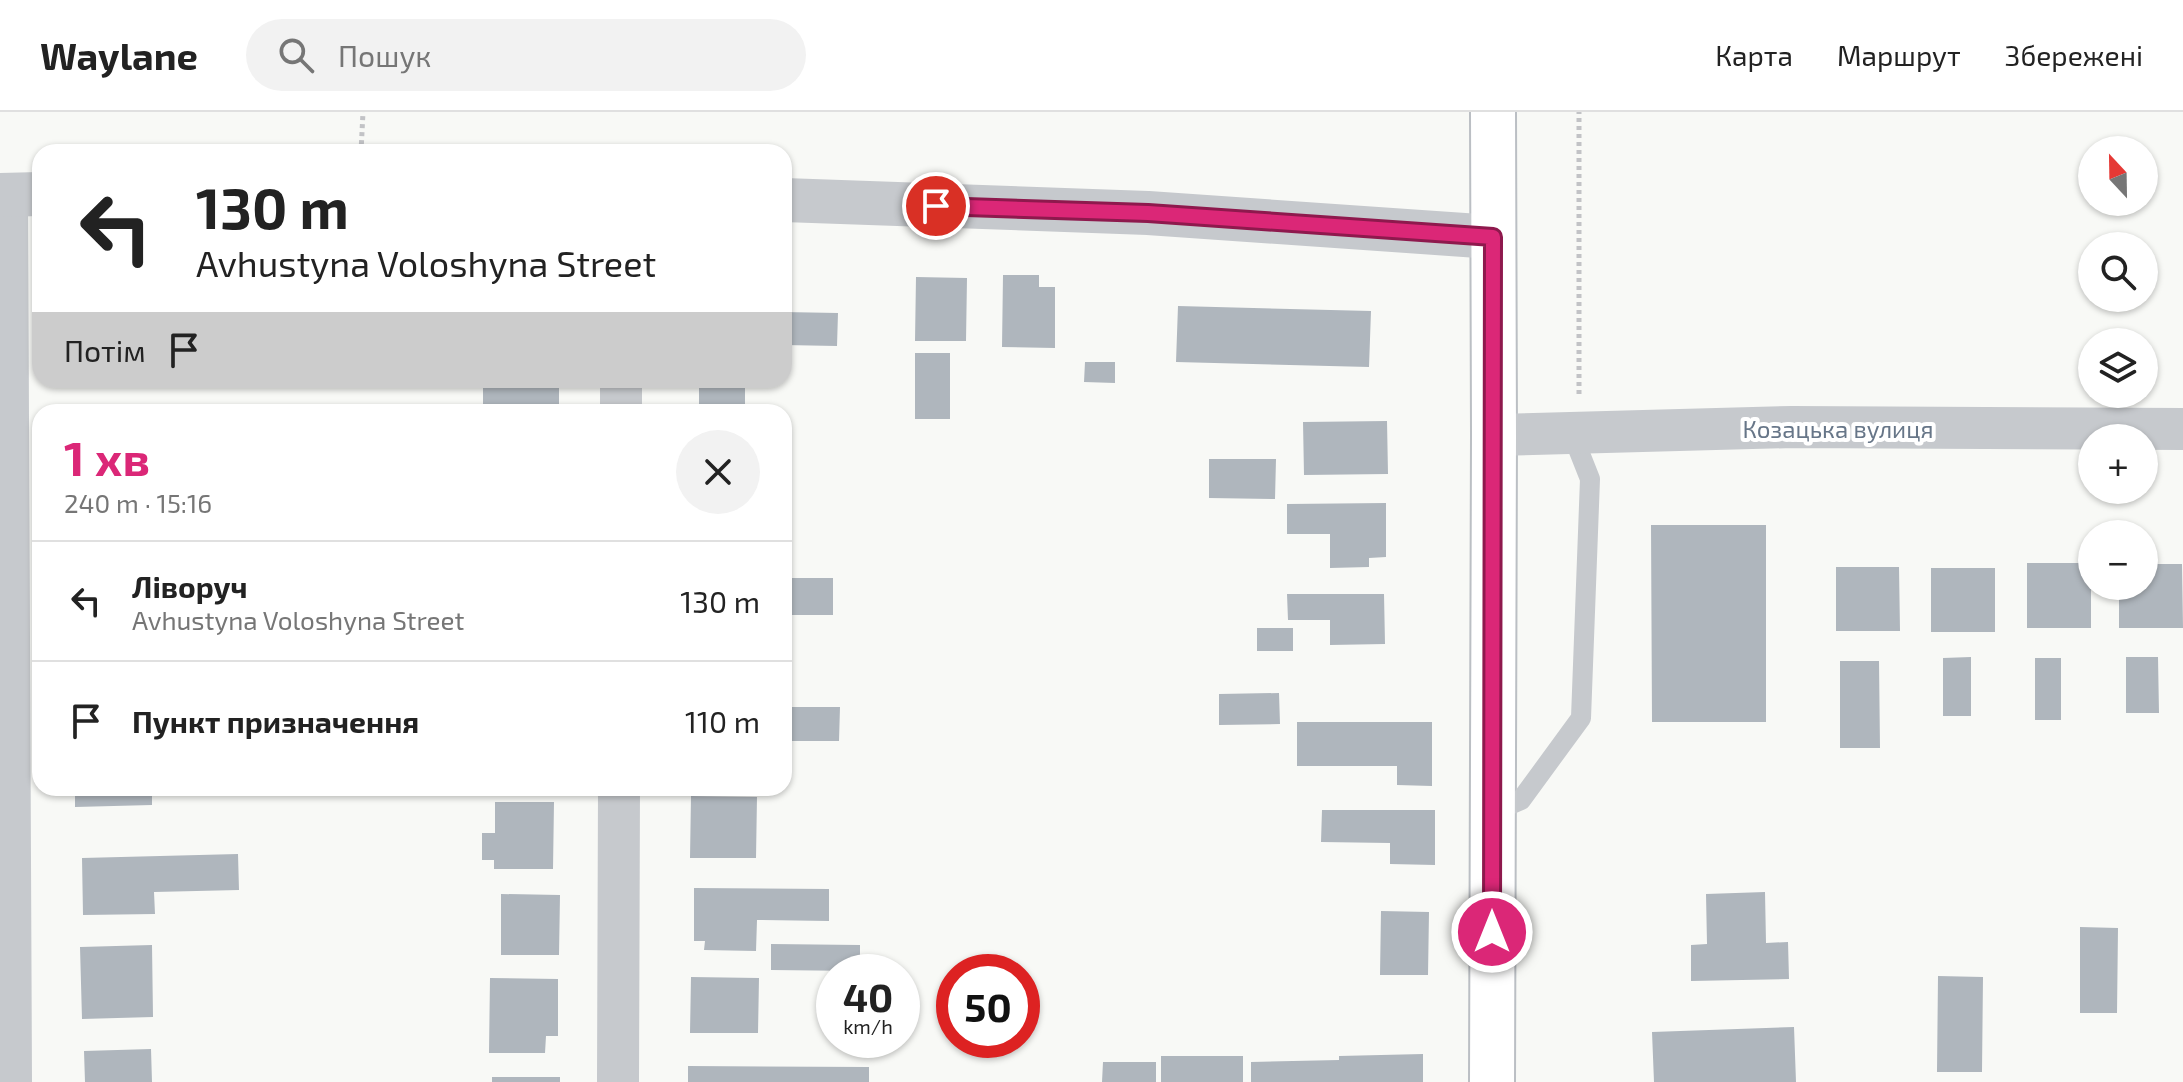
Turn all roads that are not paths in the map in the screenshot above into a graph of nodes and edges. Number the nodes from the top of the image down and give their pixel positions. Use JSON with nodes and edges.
{"nodes":[{"id":1,"x":1493,"y":112,"type":"edge"},
{"id":2,"x":16,"y":195,"type":"edge"},
{"id":3,"x":792,"y":200,"type":"edge"},
{"id":4,"x":1493,"y":237,"type":"junction"},
{"id":5,"x":2183,"y":429,"type":"edge"},
{"id":6,"x":1575,"y":431,"type":"junction"},
{"id":7,"x":1494,"y":435,"type":"junction"},
{"id":8,"x":619,"y":796,"type":"edge"},
{"id":9,"x":1493,"y":812,"type":"junction"},
{"id":10,"x":11,"y":1082,"type":"edge"},
{"id":11,"x":618,"y":1082,"type":"edge"},
{"id":12,"x":1492,"y":1082,"type":"edge"}],
"edges":[{"from":1,"to":4,"type":"main road"},
{"from":2,"to":10,"type":"street"},
{"from":3,"to":4,"type":"street"},
{"from":4,"to":7,"type":"main road"},
{"from":5,"to":6,"type":"street","name":"Козацька вулиця"},
{"from":6,"to":7,"type":"street","name":"Козацька вулиця"},
{"from":6,"to":9,"type":"lane"},
{"from":7,"to":9,"type":"main road"},
{"from":8,"to":11,"type":"street"},
{"from":9,"to":12,"type":"main road"}]}
